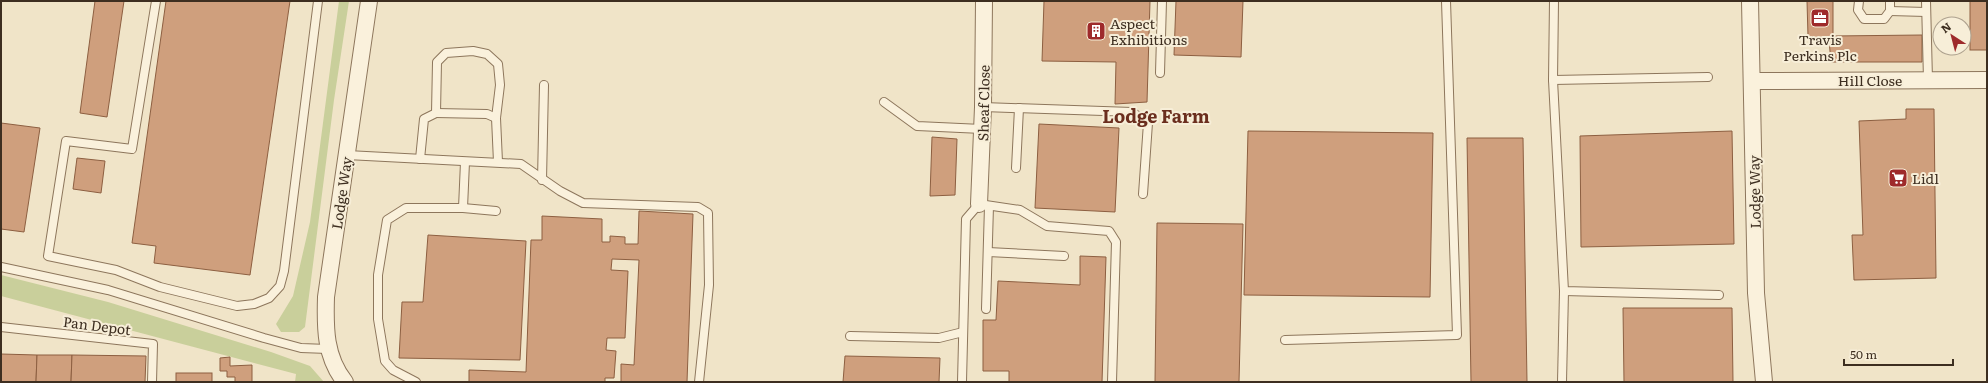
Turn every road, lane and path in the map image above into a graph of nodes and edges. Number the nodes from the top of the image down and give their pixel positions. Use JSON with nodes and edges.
{"nodes":[{"id":1,"x":156,"y":1,"type":"edge"},
{"id":2,"x":318,"y":1,"type":"edge"},
{"id":3,"x":369,"y":1,"type":"edge"},
{"id":4,"x":984,"y":1,"type":"edge"},
{"id":5,"x":1162,"y":1,"type":"edge"},
{"id":6,"x":1446,"y":1,"type":"edge"},
{"id":7,"x":1554,"y":1,"type":"edge"},
{"id":8,"x":1750,"y":1,"type":"edge"},
{"id":9,"x":1859,"y":1,"type":"edge"},
{"id":10,"x":1890,"y":1,"type":"edge"},
{"id":11,"x":1926,"y":1,"type":"edge"},
{"id":12,"x":1890,"y":11,"type":"junction"},
{"id":13,"x":1926,"y":12,"type":"junction"},
{"id":14,"x":1160,"y":73,"type":"dead end"},
{"id":15,"x":1708,"y":77,"type":"dead end"},
{"id":16,"x":1553,"y":80,"type":"junction"},
{"id":17,"x":1752,"y":80,"type":"junction"},
{"id":18,"x":1928,"y":80,"type":"junction"},
{"id":19,"x":1987,"y":80,"type":"edge"},
{"id":20,"x":544,"y":85,"type":"dead end"},
{"id":21,"x":884,"y":102,"type":"dead end"},
{"id":22,"x":983,"y":107,"type":"junction"},
{"id":23,"x":1019,"y":108,"type":"junction"},
{"id":24,"x":436,"y":113,"type":"junction"},
{"id":25,"x":496,"y":118,"type":"junction"},
{"id":26,"x":982,"y":128,"type":"junction"},
{"id":27,"x":347,"y":155,"type":"junction"},
{"id":28,"x":420,"y":159,"type":"junction"},
{"id":29,"x":465,"y":162,"type":"junction"},
{"id":30,"x":498,"y":162,"type":"junction"},
{"id":31,"x":1016,"y":168,"type":"dead end"},
{"id":32,"x":542,"y":180,"type":"junction"},
{"id":33,"x":1143,"y":194,"type":"dead end"},
{"id":34,"x":984,"y":205,"type":"junction"},
{"id":35,"x":463,"y":208,"type":"junction"},
{"id":36,"x":496,"y":212,"type":"dead end"},
{"id":37,"x":988,"y":252,"type":"junction"},
{"id":38,"x":1064,"y":256,"type":"dead end"},
{"id":39,"x":1,"y":267,"type":"edge"},
{"id":40,"x":1564,"y":291,"type":"junction"},
{"id":41,"x":1719,"y":295,"type":"dead end"},
{"id":42,"x":986,"y":309,"type":"dead end"},
{"id":43,"x":1,"y":327,"type":"edge"},
{"id":44,"x":963,"y":332,"type":"junction"},
{"id":45,"x":850,"y":336,"type":"dead end"},
{"id":46,"x":1285,"y":340,"type":"dead end"},
{"id":47,"x":328,"y":349,"type":"junction"},
{"id":48,"x":152,"y":382,"type":"edge"},
{"id":49,"x":346,"y":382,"type":"edge"},
{"id":50,"x":416,"y":382,"type":"edge"},
{"id":51,"x":699,"y":382,"type":"edge"},
{"id":52,"x":962,"y":382,"type":"edge"},
{"id":53,"x":1112,"y":382,"type":"edge"},
{"id":54,"x":1562,"y":382,"type":"edge"},
{"id":55,"x":1764,"y":382,"type":"edge"}],
"edges":[{"from":1,"to":2,"type":"lane"},
{"from":3,"to":27,"type":"street","name":"Lodge Way"},
{"from":4,"to":22,"type":"street","name":"Sheaf Close"},
{"from":5,"to":14,"type":"lane"},
{"from":6,"to":46,"type":"lane"},
{"from":7,"to":16,"type":"lane"},
{"from":8,"to":17,"type":"street","name":"Lodge Way"},
{"from":9,"to":12,"type":"lane"},
{"from":10,"to":12,"type":"lane"},
{"from":11,"to":13,"type":"lane"},
{"from":12,"to":13,"type":"lane"},
{"from":13,"to":18,"type":"lane"},
{"from":15,"to":16,"type":"lane"},
{"from":16,"to":40,"type":"lane"},
{"from":17,"to":18,"type":"street","name":"Hill Close"},
{"from":17,"to":55,"type":"street","name":"Lodge Way"},
{"from":18,"to":19,"type":"street","name":"Hill Close"},
{"from":20,"to":32,"type":"lane"},
{"from":21,"to":26,"type":"lane"},
{"from":22,"to":23,"type":"lane"},
{"from":22,"to":26,"type":"street","name":"Sheaf Close"},
{"from":23,"to":31,"type":"lane"},
{"from":23,"to":33,"type":"lane"},
{"from":24,"to":25,"type":"lane"},
{"from":24,"to":25,"type":"lane"},
{"from":24,"to":28,"type":"lane"},
{"from":25,"to":30,"type":"lane"},
{"from":26,"to":34,"type":"street","name":"Sheaf Close"},
{"from":27,"to":28,"type":"lane"},
{"from":27,"to":47,"type":"street","name":"Lodge Way"},
{"from":28,"to":29,"type":"lane"},
{"from":29,"to":30,"type":"lane"},
{"from":29,"to":35,"type":"lane"},
{"from":30,"to":32,"type":"lane"},
{"from":32,"to":51,"type":"lane"},
{"from":34,"to":37,"type":"lane"},
{"from":34,"to":44,"type":"lane"},
{"from":34,"to":53,"type":"lane"},
{"from":35,"to":36,"type":"lane"},
{"from":35,"to":50,"type":"lane"},
{"from":37,"to":38,"type":"lane"},
{"from":37,"to":42,"type":"lane"},
{"from":39,"to":47,"type":"lane"},
{"from":40,"to":41,"type":"lane"},
{"from":40,"to":54,"type":"lane"},
{"from":43,"to":48,"type":"lane","name":"Pan Depot"},
{"from":44,"to":45,"type":"lane"},
{"from":44,"to":52,"type":"lane"},
{"from":47,"to":49,"type":"street","name":"Lodge Way"}]}
